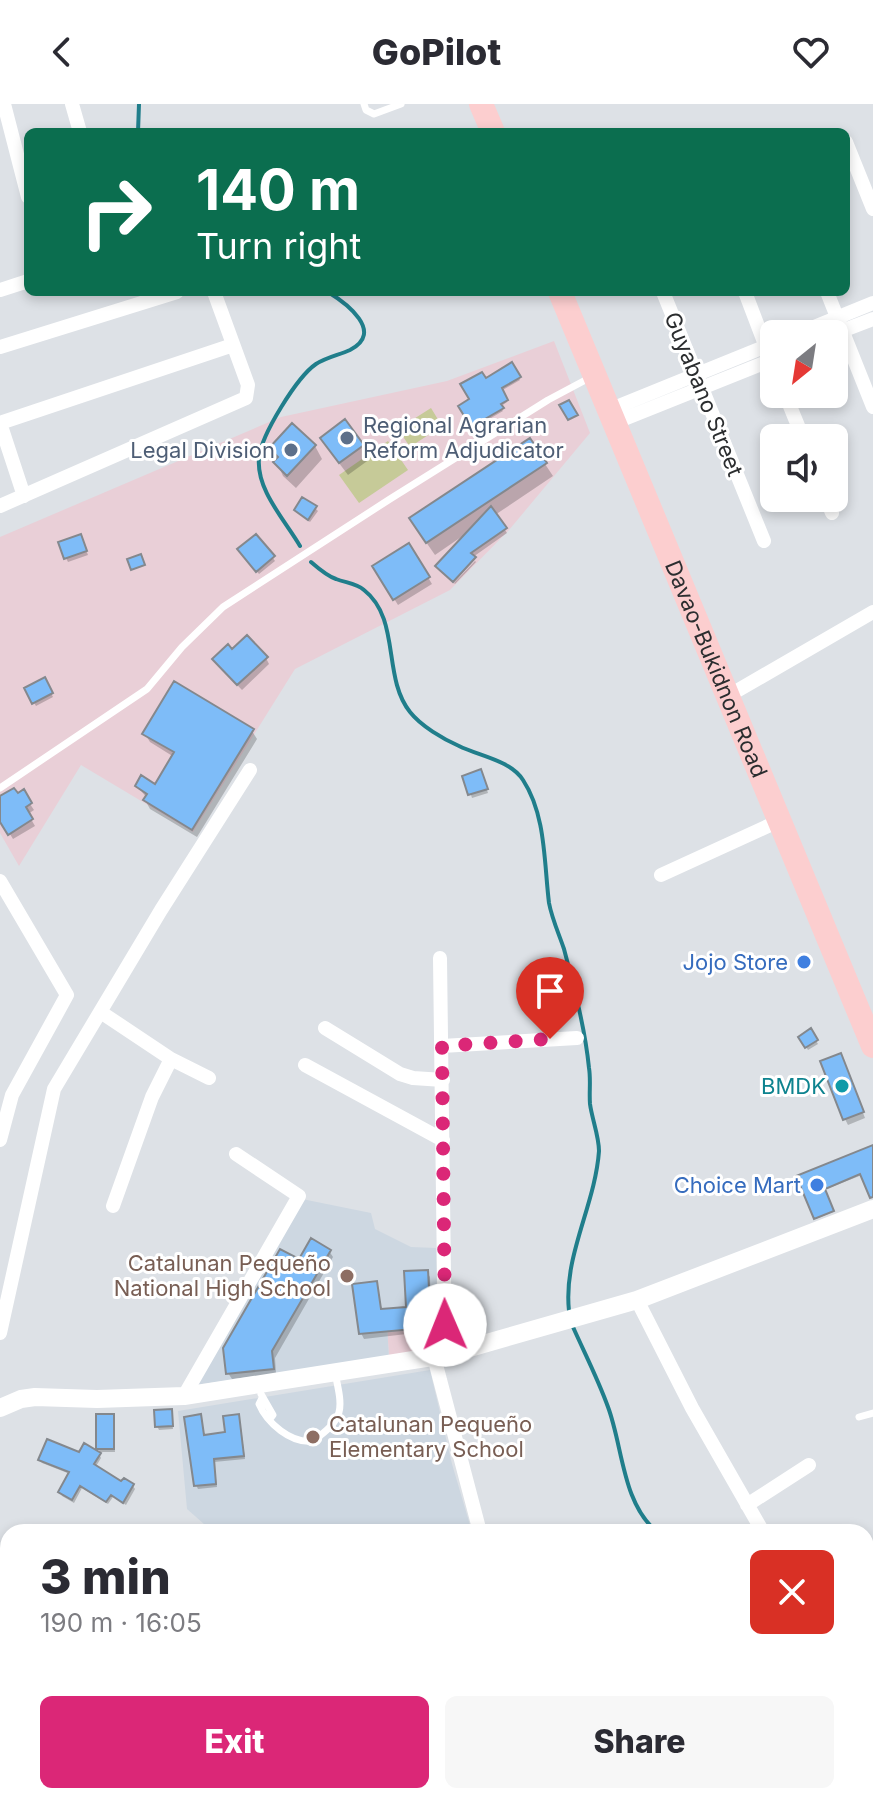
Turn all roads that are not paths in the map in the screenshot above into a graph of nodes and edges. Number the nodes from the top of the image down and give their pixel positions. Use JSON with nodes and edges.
{"nodes":[{"id":1,"x":4,"y":104,"type":"edge"},
{"id":2,"x":72,"y":104,"type":"edge"},
{"id":3,"x":364,"y":104,"type":"edge"},
{"id":4,"x":401,"y":104,"type":"edge"},
{"id":5,"x":481,"y":104,"type":"edge"},
{"id":6,"x":79,"y":128,"type":"edge"},
{"id":7,"x":491,"y":128,"type":"edge"},
{"id":8,"x":850,"y":151,"type":"edge"},
{"id":9,"x":24,"y":182,"type":"edge"},
{"id":10,"x":872,"y":201,"type":"edge"},
{"id":11,"x":24,"y":282,"type":"edge"},
{"id":12,"x":0,"y":290,"type":"edge"},
{"id":13,"x":164,"y":296,"type":"edge"},
{"id":14,"x":215,"y":296,"type":"edge"},
{"id":15,"x":562,"y":296,"type":"edge"},
{"id":16,"x":665,"y":296,"type":"edge"},
{"id":17,"x":747,"y":296,"type":"edge"},
{"id":18,"x":828,"y":296,"type":"edge"},
{"id":19,"x":873,"y":303,"type":"edge"},
{"id":20,"x":873,"y":319,"type":"edge"},
{"id":21,"x":836,"y":320,"type":"edge"},
{"id":22,"x":848,"y":321,"type":"edge"},
{"id":23,"x":848,"y":325,"type":"edge"},
{"id":24,"x":760,"y":327,"type":"edge"},
{"id":25,"x":233,"y":345,"type":"junction"},
{"id":26,"x":0,"y":347,"type":"edge"},
{"id":27,"x":848,"y":351,"type":"edge"},
{"id":28,"x":760,"y":359,"type":"edge"},
{"id":29,"x":595,"y":375,"type":"junction"},
{"id":30,"x":699,"y":381,"type":"junction"},
{"id":31,"x":873,"y":407,"type":"edge"},
{"id":32,"x":611,"y":417,"type":"junction"},
{"id":33,"x":0,"y":423,"type":"edge"},
{"id":34,"x":24,"y":496,"type":"junction"},
{"id":35,"x":0,"y":506,"type":"edge"},
{"id":36,"x":764,"y":541,"type":"dead end"},
{"id":37,"x":873,"y":612,"type":"edge"},
{"id":38,"x":728,"y":696,"type":"junction"},
{"id":39,"x":250,"y":770,"type":"dead end"},
{"id":40,"x":0,"y":788,"type":"edge"},
{"id":41,"x":779,"y":821,"type":"junction"},
{"id":42,"x":661,"y":875,"type":"dead end"},
{"id":43,"x":0,"y":881,"type":"edge"},
{"id":44,"x":440,"y":958,"type":"dead end"},
{"id":45,"x":102,"y":1013,"type":"junction"},
{"id":46,"x":325,"y":1028,"type":"dead end"},
{"id":47,"x":871,"y":1036,"type":"edge"},
{"id":48,"x":577,"y":1038,"type":"dead end"},
{"id":49,"x":442,"y":1046,"type":"junction"},
{"id":50,"x":171,"y":1059,"type":"junction"},
{"id":51,"x":305,"y":1065,"type":"dead end"},
{"id":52,"x":209,"y":1078,"type":"dead end"},
{"id":53,"x":443,"y":1080,"type":"junction"},
{"id":54,"x":6,"y":1094,"type":"edge"},
{"id":55,"x":0,"y":1140,"type":"edge"},
{"id":56,"x":443,"y":1140,"type":"junction"},
{"id":57,"x":236,"y":1154,"type":"dead end"},
{"id":58,"x":113,"y":1206,"type":"dead end"},
{"id":59,"x":873,"y":1209,"type":"edge"},
{"id":60,"x":637,"y":1300,"type":"junction"},
{"id":61,"x":0,"y":1333,"type":"edge"},
{"id":62,"x":439,"y":1356,"type":"junction"},
{"id":63,"x":335,"y":1373,"type":"junction"},
{"id":64,"x":260,"y":1392,"type":"junction"},
{"id":65,"x":184,"y":1396,"type":"junction"},
{"id":66,"x":0,"y":1408,"type":"edge"},
{"id":67,"x":873,"y":1413,"type":"edge"},
{"id":68,"x":859,"y":1417,"type":"dead end"},
{"id":69,"x":809,"y":1465,"type":"dead end"},
{"id":70,"x":747,"y":1505,"type":"junction"},
{"id":71,"x":478,"y":1524,"type":"edge"},
{"id":72,"x":758,"y":1524,"type":"edge"}],
"edges":[{"from":1,"to":9,"type":"street"},
{"from":2,"to":6,"type":"street"},
{"from":3,"to":4,"type":"lane"},
{"from":5,"to":7,"type":"highway"},
{"from":8,"to":10,"type":"street"},
{"from":11,"to":12,"type":"street"},
{"from":13,"to":26,"type":"street"},
{"from":14,"to":25,"type":"street"},
{"from":15,"to":29,"type":"highway","name":"Davao-Bukidnon Road"},
{"from":16,"to":30,"type":"street","name":"Guyabano Street"},
{"from":17,"to":24,"type":"street"},
{"from":18,"to":21,"type":"street"},
{"from":19,"to":22,"type":"street"},
{"from":20,"to":23,"type":"street"},
{"from":25,"to":33,"type":"street"},
{"from":25,"to":34,"type":"street"},
{"from":27,"to":31,"type":"street"},
{"from":28,"to":30,"type":"street"},
{"from":29,"to":32,"type":"highway","name":"Davao-Bukidnon Road"},
{"from":29,"to":40,"type":"lane"},
{"from":30,"to":32,"type":"street"},
{"from":30,"to":36,"type":"street","name":"Guyabano Street"},
{"from":32,"to":38,"type":"highway","name":"Davao-Bukidnon Road"},
{"from":33,"to":34,"type":"street"},
{"from":34,"to":35,"type":"street"},
{"from":37,"to":38,"type":"street"},
{"from":38,"to":41,"type":"highway","name":"Davao-Bukidnon Road"},
{"from":39,"to":45,"type":"street"},
{"from":41,"to":42,"type":"street"},
{"from":41,"to":47,"type":"highway","name":"Davao-Bukidnon Road"},
{"from":43,"to":54,"type":"street"},
{"from":44,"to":49,"type":"street"},
{"from":45,"to":50,"type":"street"},
{"from":45,"to":61,"type":"street"},
{"from":46,"to":53,"type":"street"},
{"from":48,"to":49,"type":"street"},
{"from":49,"to":53,"type":"street"},
{"from":50,"to":52,"type":"street"},
{"from":50,"to":58,"type":"street"},
{"from":51,"to":56,"type":"street"},
{"from":53,"to":56,"type":"street"},
{"from":54,"to":55,"type":"street"},
{"from":56,"to":62,"type":"street"},
{"from":57,"to":65,"type":"street"},
{"from":59,"to":60,"type":"street"},
{"from":60,"to":62,"type":"street"},
{"from":60,"to":70,"type":"street"},
{"from":62,"to":63,"type":"street"},
{"from":62,"to":71,"type":"street"},
{"from":63,"to":64,"type":"street"},
{"from":63,"to":64,"type":"lane"},
{"from":64,"to":65,"type":"street"},
{"from":65,"to":66,"type":"street"},
{"from":67,"to":68,"type":"lane"},
{"from":69,"to":70,"type":"street"},
{"from":70,"to":72,"type":"street"}]}
